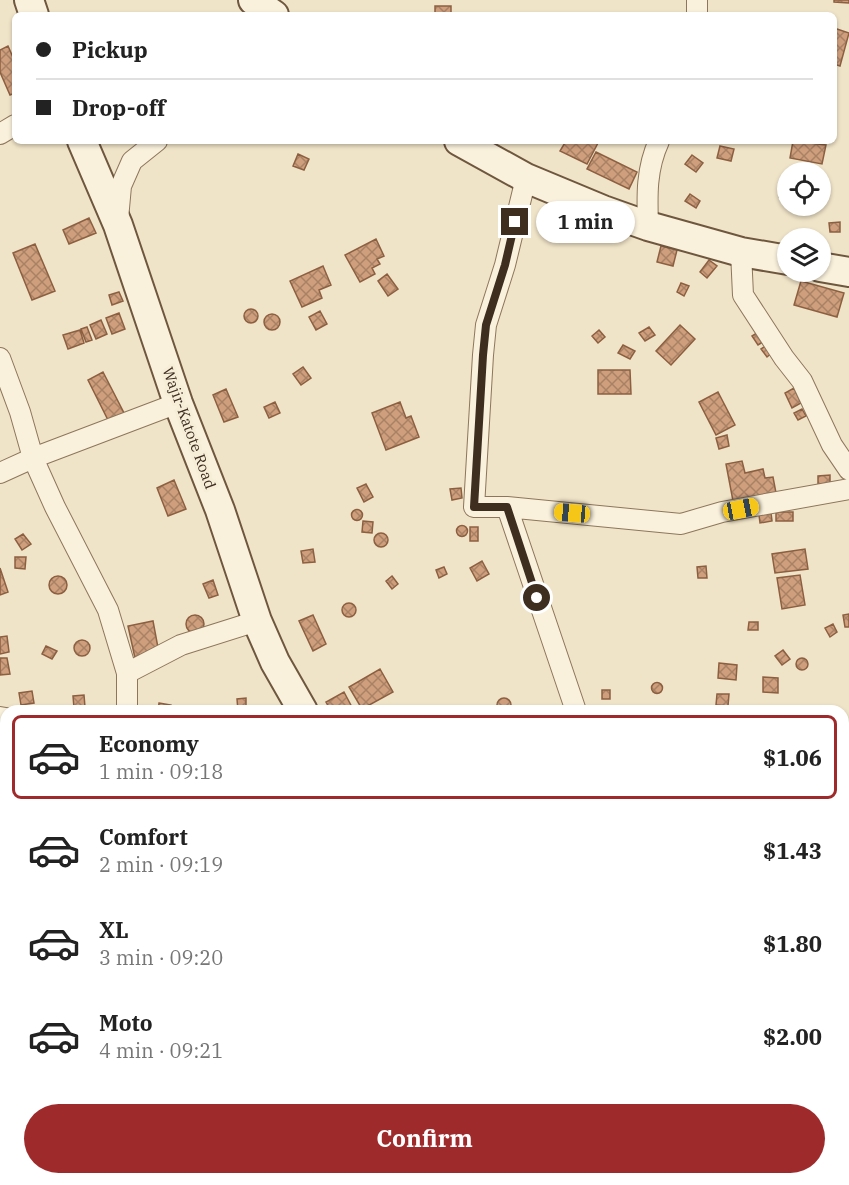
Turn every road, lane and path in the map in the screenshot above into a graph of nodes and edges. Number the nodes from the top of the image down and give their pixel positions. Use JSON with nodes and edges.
{"nodes":[{"id":1,"x":83,"y":144,"type":"edge"},
{"id":2,"x":153,"y":144,"type":"edge"},
{"id":3,"x":464,"y":144,"type":"edge"},
{"id":4,"x":658,"y":144,"type":"edge"},
{"id":5,"x":526,"y":178,"type":"junction"},
{"id":6,"x":118,"y":225,"type":"junction"},
{"id":7,"x":648,"y":226,"type":"junction"},
{"id":8,"x":741,"y":252,"type":"junction"},
{"id":9,"x":777,"y":258,"type":"edge"},
{"id":10,"x":831,"y":269,"type":"edge"},
{"id":11,"x":849,"y":272,"type":"edge"},
{"id":12,"x":0,"y":358,"type":"edge"},
{"id":13,"x":178,"y":403,"type":"junction"},
{"id":14,"x":33,"y":458,"type":"junction"},
{"id":15,"x":849,"y":470,"type":"edge"},
{"id":16,"x":0,"y":473,"type":"edge"},
{"id":17,"x":849,"y":489,"type":"edge"},
{"id":18,"x":507,"y":507,"type":"junction"},
{"id":19,"x":257,"y":621,"type":"junction"},
{"id":20,"x":127,"y":673,"type":"junction"},
{"id":21,"x":127,"y":705,"type":"edge"},
{"id":22,"x":300,"y":705,"type":"edge"},
{"id":23,"x":574,"y":705,"type":"edge"}],
"edges":[{"from":1,"to":6,"type":"street","name":"Wajir-Katote Road"},
{"from":2,"to":6,"type":"street"},
{"from":3,"to":5,"type":"street"},
{"from":4,"to":7,"type":"street"},
{"from":5,"to":7,"type":"street"},
{"from":5,"to":18,"type":"street"},
{"from":6,"to":13,"type":"street","name":"Wajir-Katote Road"},
{"from":7,"to":8,"type":"street"},
{"from":8,"to":9,"type":"street"},
{"from":8,"to":15,"type":"street"},
{"from":10,"to":11,"type":"street"},
{"from":12,"to":14,"type":"street"},
{"from":13,"to":14,"type":"street"},
{"from":13,"to":19,"type":"street","name":"Wajir-Katote Road"},
{"from":14,"to":16,"type":"street"},
{"from":14,"to":20,"type":"street"},
{"from":17,"to":18,"type":"street"},
{"from":18,"to":23,"type":"street"},
{"from":19,"to":20,"type":"street"},
{"from":19,"to":22,"type":"street","name":"Wajir-Katote Road"},
{"from":20,"to":21,"type":"street"}]}
